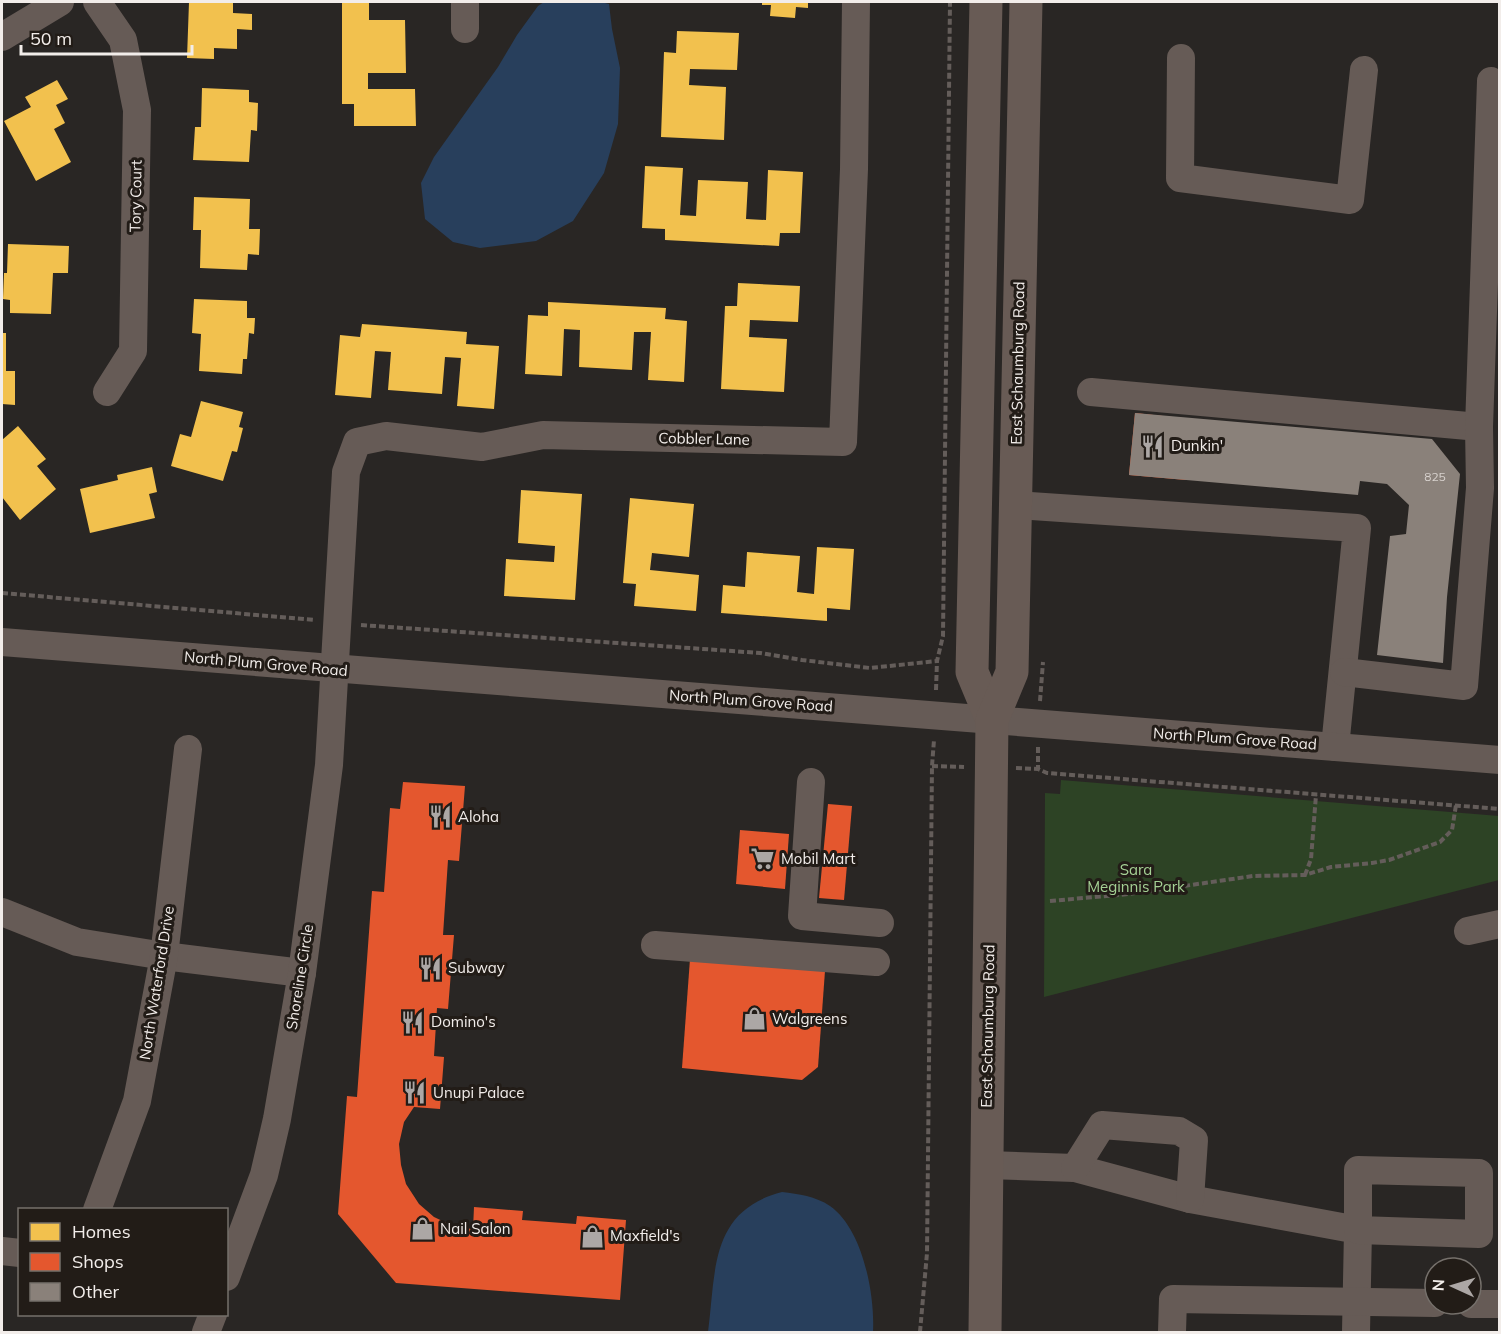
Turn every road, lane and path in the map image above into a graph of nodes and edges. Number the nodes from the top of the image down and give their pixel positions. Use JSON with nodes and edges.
{"nodes":[{"id":1,"x":60,"y":2,"type":"edge"},
{"id":2,"x":97,"y":2,"type":"edge"},
{"id":3,"x":856,"y":2,"type":"edge"},
{"id":4,"x":950,"y":2,"type":"edge"},
{"id":5,"x":986,"y":2,"type":"edge"},
{"id":6,"x":1026,"y":2,"type":"edge"},
{"id":7,"x":2,"y":37,"type":"edge"},
{"id":8,"x":1181,"y":58,"type":"dead end"},
{"id":9,"x":1364,"y":70,"type":"dead end"},
{"id":10,"x":1491,"y":81,"type":"dead end"},
{"id":11,"x":107,"y":392,"type":"dead end"},
{"id":12,"x":1091,"y":392,"type":"dead end"},
{"id":13,"x":1479,"y":427,"type":"junction"},
{"id":14,"x":1015,"y":505,"type":"junction"},
{"id":15,"x":2,"y":593,"type":"edge"},
{"id":16,"x":336,"y":623,"type":"junction"},
{"id":17,"x":2,"y":642,"type":"edge"},
{"id":18,"x":335,"y":669,"type":"junction"},
{"id":19,"x":1344,"y":672,"type":"junction"},
{"id":20,"x":992,"y":720,"type":"junction"},
{"id":21,"x":1335,"y":747,"type":"junction"},
{"id":22,"x":188,"y":749,"type":"dead end"},
{"id":23,"x":1500,"y":760,"type":"edge"},
{"id":24,"x":932,"y":766,"type":"dead end"},
{"id":25,"x":1047,"y":774,"type":"dead end"},
{"id":26,"x":811,"y":782,"type":"dead end"},
{"id":27,"x":1316,"y":795,"type":"junction"},
{"id":28,"x":1456,"y":806,"type":"junction"},
{"id":29,"x":1500,"y":809,"type":"edge"},
{"id":30,"x":1305,"y":875,"type":"junction"},
{"id":31,"x":1050,"y":901,"type":"dead end"},
{"id":32,"x":2,"y":912,"type":"edge"},
{"id":33,"x":880,"y":923,"type":"dead end"},
{"id":34,"x":1500,"y":924,"type":"edge"},
{"id":35,"x":1468,"y":930,"type":"dead end"},
{"id":36,"x":655,"y":945,"type":"dead end"},
{"id":37,"x":164,"y":956,"type":"junction"},
{"id":38,"x":876,"y":962,"type":"dead end"},
{"id":39,"x":302,"y":973,"type":"junction"},
{"id":40,"x":987,"y":1165,"type":"junction"},
{"id":41,"x":1075,"y":1168,"type":"junction"},
{"id":42,"x":1190,"y":1199,"type":"junction"},
{"id":43,"x":96,"y":1208,"type":"edge"},
{"id":44,"x":1358,"y":1230,"type":"junction"},
{"id":45,"x":2,"y":1251,"type":"edge"},
{"id":46,"x":18,"y":1253,"type":"edge"},
{"id":47,"x":228,"y":1272,"type":"edge"},
{"id":48,"x":1356,"y":1302,"type":"junction"},
{"id":49,"x":1423,"y":1303,"type":"edge"},
{"id":50,"x":1483,"y":1304,"type":"edge"},
{"id":51,"x":1500,"y":1304,"type":"edge"},
{"id":52,"x":212,"y":1316,"type":"edge"},
{"id":53,"x":206,"y":1332,"type":"edge"},
{"id":54,"x":920,"y":1332,"type":"edge"},
{"id":55,"x":985,"y":1332,"type":"edge"},
{"id":56,"x":1172,"y":1332,"type":"edge"},
{"id":57,"x":1356,"y":1332,"type":"edge"}],
"edges":[{"from":1,"to":7,"type":"street"},
{"from":2,"to":11,"type":"street","name":"Tory Court"},
{"from":3,"to":16,"type":"street","name":"Cobbler Lane"},
{"from":4,"to":16,"type":"path"},
{"from":5,"to":20,"type":"main road","name":"East Schaumburg Road"},
{"from":6,"to":14,"type":"main road","name":"East Schaumburg Road"},
{"from":8,"to":9,"type":"street"},
{"from":10,"to":13,"type":"street"},
{"from":12,"to":13,"type":"street"},
{"from":13,"to":19,"type":"street"},
{"from":14,"to":19,"type":"street"},
{"from":14,"to":20,"type":"main road","name":"East Schaumburg Road"},
{"from":15,"to":16,"type":"path"},
{"from":16,"to":18,"type":"street","name":"Cobbler Lane"},
{"from":17,"to":18,"type":"street","name":"North Plum Grove Road"},
{"from":18,"to":20,"type":"street","name":"North Plum Grove Road"},
{"from":18,"to":39,"type":"street","name":"Shoreline Circle"},
{"from":19,"to":21,"type":"street"},
{"from":20,"to":21,"type":"street","name":"North Plum Grove Road"},
{"from":20,"to":40,"type":"main road","name":"East Schaumburg Road"},
{"from":21,"to":23,"type":"street","name":"North Plum Grove Road"},
{"from":22,"to":37,"type":"street","name":"North Waterford Drive"},
{"from":24,"to":54,"type":"path"},
{"from":25,"to":27,"type":"path"},
{"from":26,"to":33,"type":"street"},
{"from":27,"to":28,"type":"path"},
{"from":27,"to":30,"type":"path"},
{"from":28,"to":29,"type":"path"},
{"from":28,"to":30,"type":"path"},
{"from":30,"to":31,"type":"path"},
{"from":32,"to":37,"type":"street"},
{"from":34,"to":35,"type":"street"},
{"from":36,"to":38,"type":"street"},
{"from":37,"to":39,"type":"street"},
{"from":37,"to":43,"type":"street","name":"North Waterford Drive"},
{"from":39,"to":47,"type":"street","name":"Shoreline Circle"},
{"from":40,"to":41,"type":"street"},
{"from":40,"to":55,"type":"main road","name":"East Schaumburg Road"},
{"from":41,"to":42,"type":"street"},
{"from":41,"to":42,"type":"street"},
{"from":42,"to":44,"type":"street"},
{"from":44,"to":44,"type":"street"},
{"from":44,"to":48,"type":"street"},
{"from":45,"to":46,"type":"street"},
{"from":48,"to":49,"type":"street"},
{"from":48,"to":56,"type":"street"},
{"from":48,"to":57,"type":"street"},
{"from":50,"to":51,"type":"street"},
{"from":52,"to":53,"type":"street"}]}
